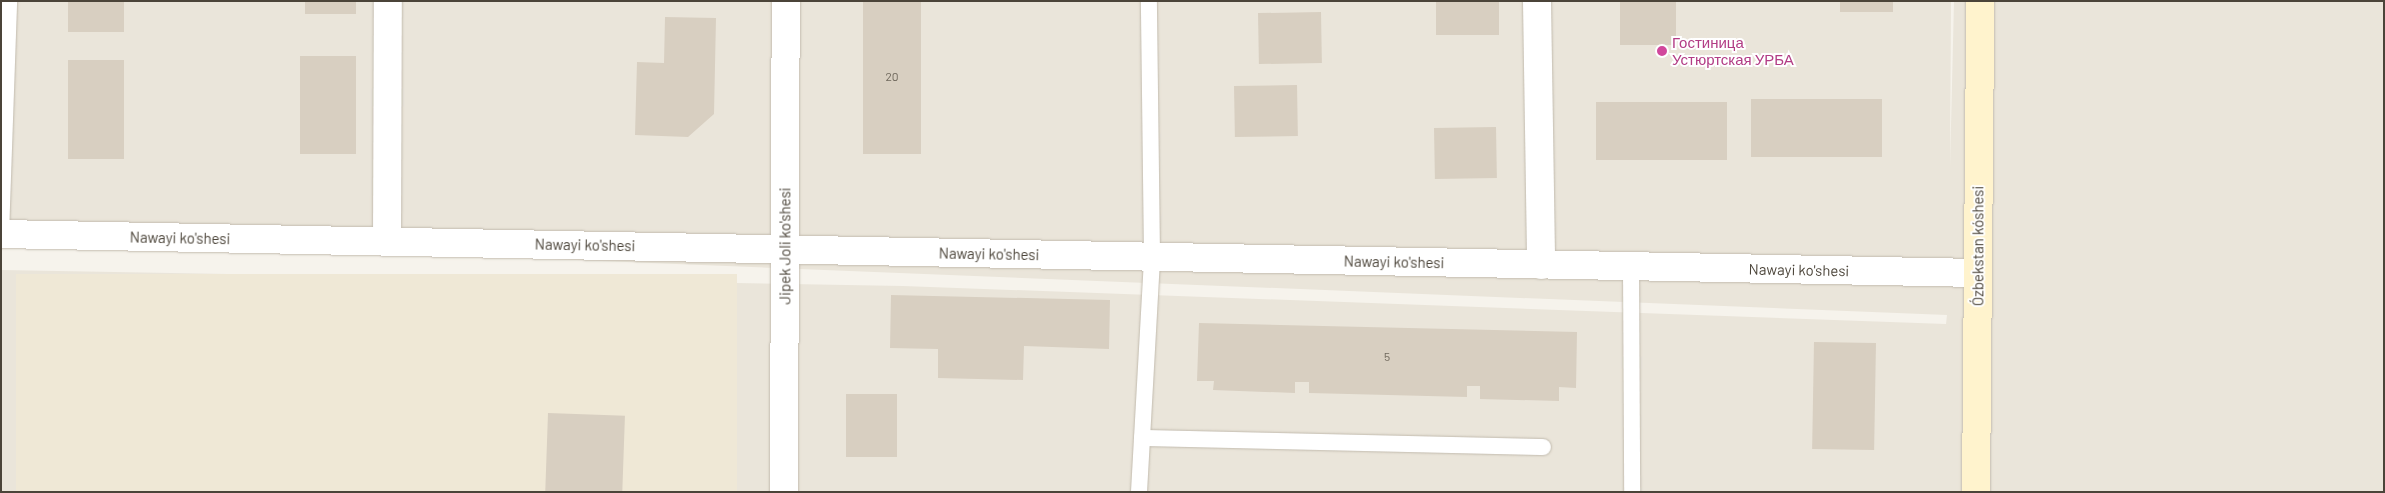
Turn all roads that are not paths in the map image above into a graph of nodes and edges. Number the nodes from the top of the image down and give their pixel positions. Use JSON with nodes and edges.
{"nodes":[{"id":1,"x":9,"y":1,"type":"edge"},
{"id":2,"x":388,"y":1,"type":"edge"},
{"id":3,"x":786,"y":1,"type":"edge"},
{"id":4,"x":1149,"y":1,"type":"edge"},
{"id":5,"x":1537,"y":1,"type":"edge"},
{"id":6,"x":1980,"y":1,"type":"edge"},
{"id":7,"x":1,"y":234,"type":"edge"},
{"id":8,"x":387,"y":242,"type":"junction"},
{"id":9,"x":785,"y":249,"type":"junction"},
{"id":10,"x":1152,"y":257,"type":"junction"},
{"id":11,"x":1541,"y":265,"type":"junction"},
{"id":12,"x":1631,"y":266,"type":"junction"},
{"id":13,"x":1978,"y":273,"type":"junction"},
{"id":14,"x":1142,"y":438,"type":"junction"},
{"id":15,"x":1543,"y":447,"type":"dead end"},
{"id":16,"x":784,"y":492,"type":"edge"},
{"id":17,"x":1139,"y":492,"type":"edge"},
{"id":18,"x":1632,"y":492,"type":"edge"},
{"id":19,"x":1976,"y":492,"type":"edge"}],
"edges":[{"from":1,"to":7,"type":"lane"},
{"from":2,"to":8,"type":"street"},
{"from":3,"to":9,"type":"street","name":"Jipek Joli ko'shesi"},
{"from":4,"to":10,"type":"lane"},
{"from":5,"to":11,"type":"street"},
{"from":6,"to":13,"type":"street","name":"Ózbekstan kóshesi"},
{"from":7,"to":8,"type":"street","name":"Nawayi ko'shesi"},
{"from":8,"to":9,"type":"street","name":"Nawayi ko'shesi"},
{"from":9,"to":10,"type":"street","name":"Nawayi ko'shesi"},
{"from":9,"to":16,"type":"street","name":"Jipek Joli ko'shesi"},
{"from":10,"to":11,"type":"street","name":"Nawayi ko'shesi"},
{"from":10,"to":14,"type":"lane"},
{"from":11,"to":12,"type":"street","name":"Nawayi ko'shesi"},
{"from":12,"to":13,"type":"street","name":"Nawayi ko'shesi"},
{"from":12,"to":18,"type":"lane"},
{"from":13,"to":19,"type":"street","name":"Ózbekstan kóshesi"},
{"from":14,"to":15,"type":"lane"},
{"from":14,"to":17,"type":"lane"}]}
